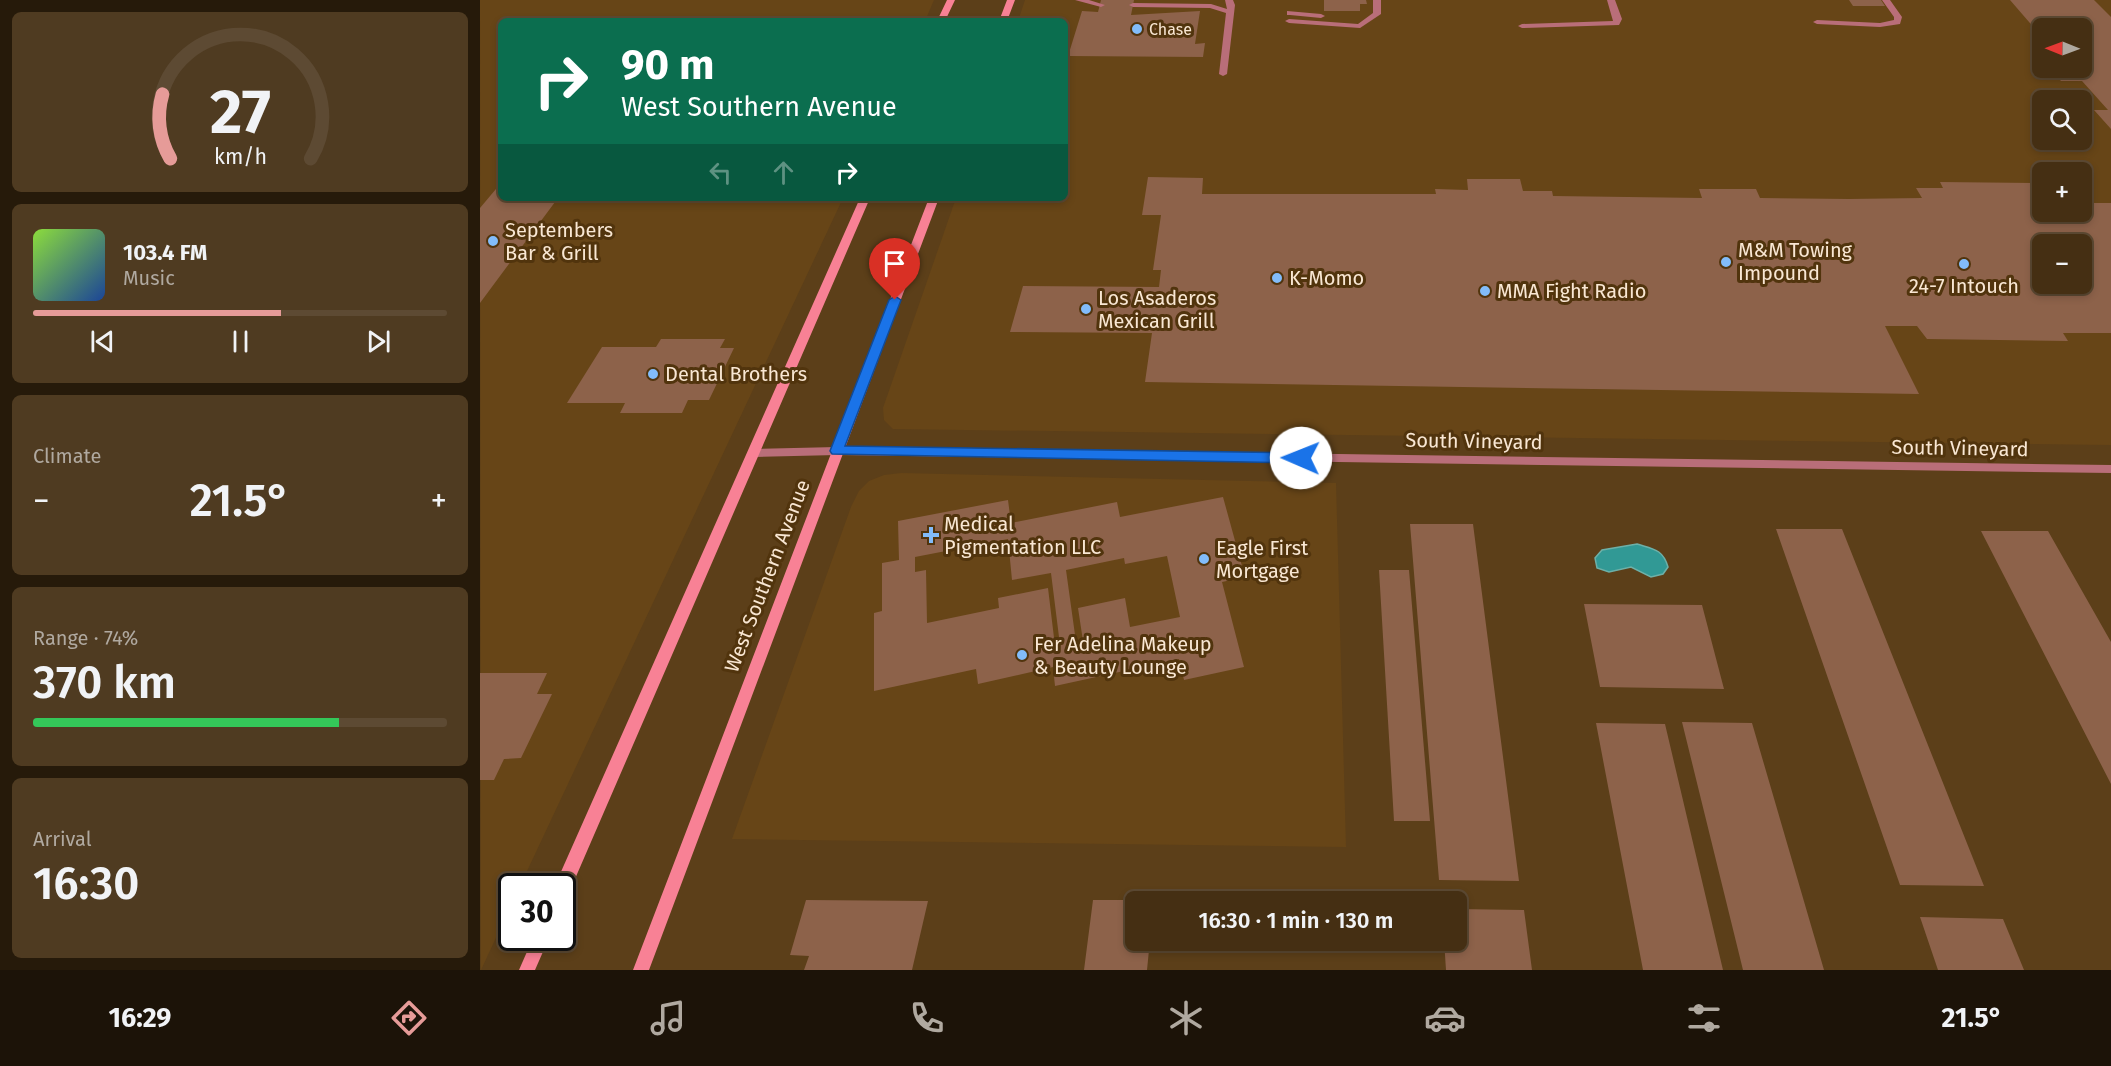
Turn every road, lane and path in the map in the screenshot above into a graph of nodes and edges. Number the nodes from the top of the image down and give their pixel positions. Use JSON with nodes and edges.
{"nodes":[{"id":1,"x":951,"y":0,"type":"edge"},
{"id":2,"x":1011,"y":0,"type":"edge"},
{"id":3,"x":1079,"y":0,"type":"edge"},
{"id":4,"x":1377,"y":0,"type":"edge"},
{"id":5,"x":1611,"y":0,"type":"edge"},
{"id":6,"x":1886,"y":0,"type":"edge"},
{"id":7,"x":1228,"y":4,"type":"edge"},
{"id":8,"x":1101,"y":5,"type":"dead end"},
{"id":9,"x":1133,"y":5,"type":"dead end"},
{"id":10,"x":1289,"y":17,"type":"dead end"},
{"id":11,"x":943,"y":18,"type":"edge"},
{"id":12,"x":1004,"y":18,"type":"edge"},
{"id":13,"x":1817,"y":22,"type":"dead end"},
{"id":14,"x":1522,"y":26,"type":"dead end"},
{"id":15,"x":1223,"y":74,"type":"dead end"},
{"id":16,"x":864,"y":201,"type":"edge"},
{"id":17,"x":933,"y":201,"type":"edge"},
{"id":18,"x":837,"y":451,"type":"junction"},
{"id":19,"x":755,"y":453,"type":"junction"},
{"id":20,"x":2111,"y":469,"type":"edge"},
{"id":21,"x":569,"y":873,"type":"edge"},
{"id":22,"x":535,"y":951,"type":"edge"},
{"id":23,"x":527,"y":970,"type":"edge"},
{"id":24,"x":642,"y":970,"type":"edge"}],
"edges":[{"from":1,"to":11,"type":"main road"},
{"from":2,"to":12,"type":"main road"},
{"from":3,"to":8,"type":"street"},
{"from":4,"to":10,"type":"street"},
{"from":5,"to":14,"type":"street"},
{"from":6,"to":13,"type":"street"},
{"from":7,"to":9,"type":"street"},
{"from":7,"to":15,"type":"street"},
{"from":16,"to":19,"type":"main road"},
{"from":17,"to":18,"type":"main road","name":"West Southern Avenue"},
{"from":18,"to":19,"type":"street","name":"South Vineyard"},
{"from":18,"to":20,"type":"street","name":"South Vineyard"},
{"from":18,"to":24,"type":"main road","name":"West Southern Avenue"},
{"from":19,"to":21,"type":"main road"},
{"from":22,"to":23,"type":"main road"}]}
